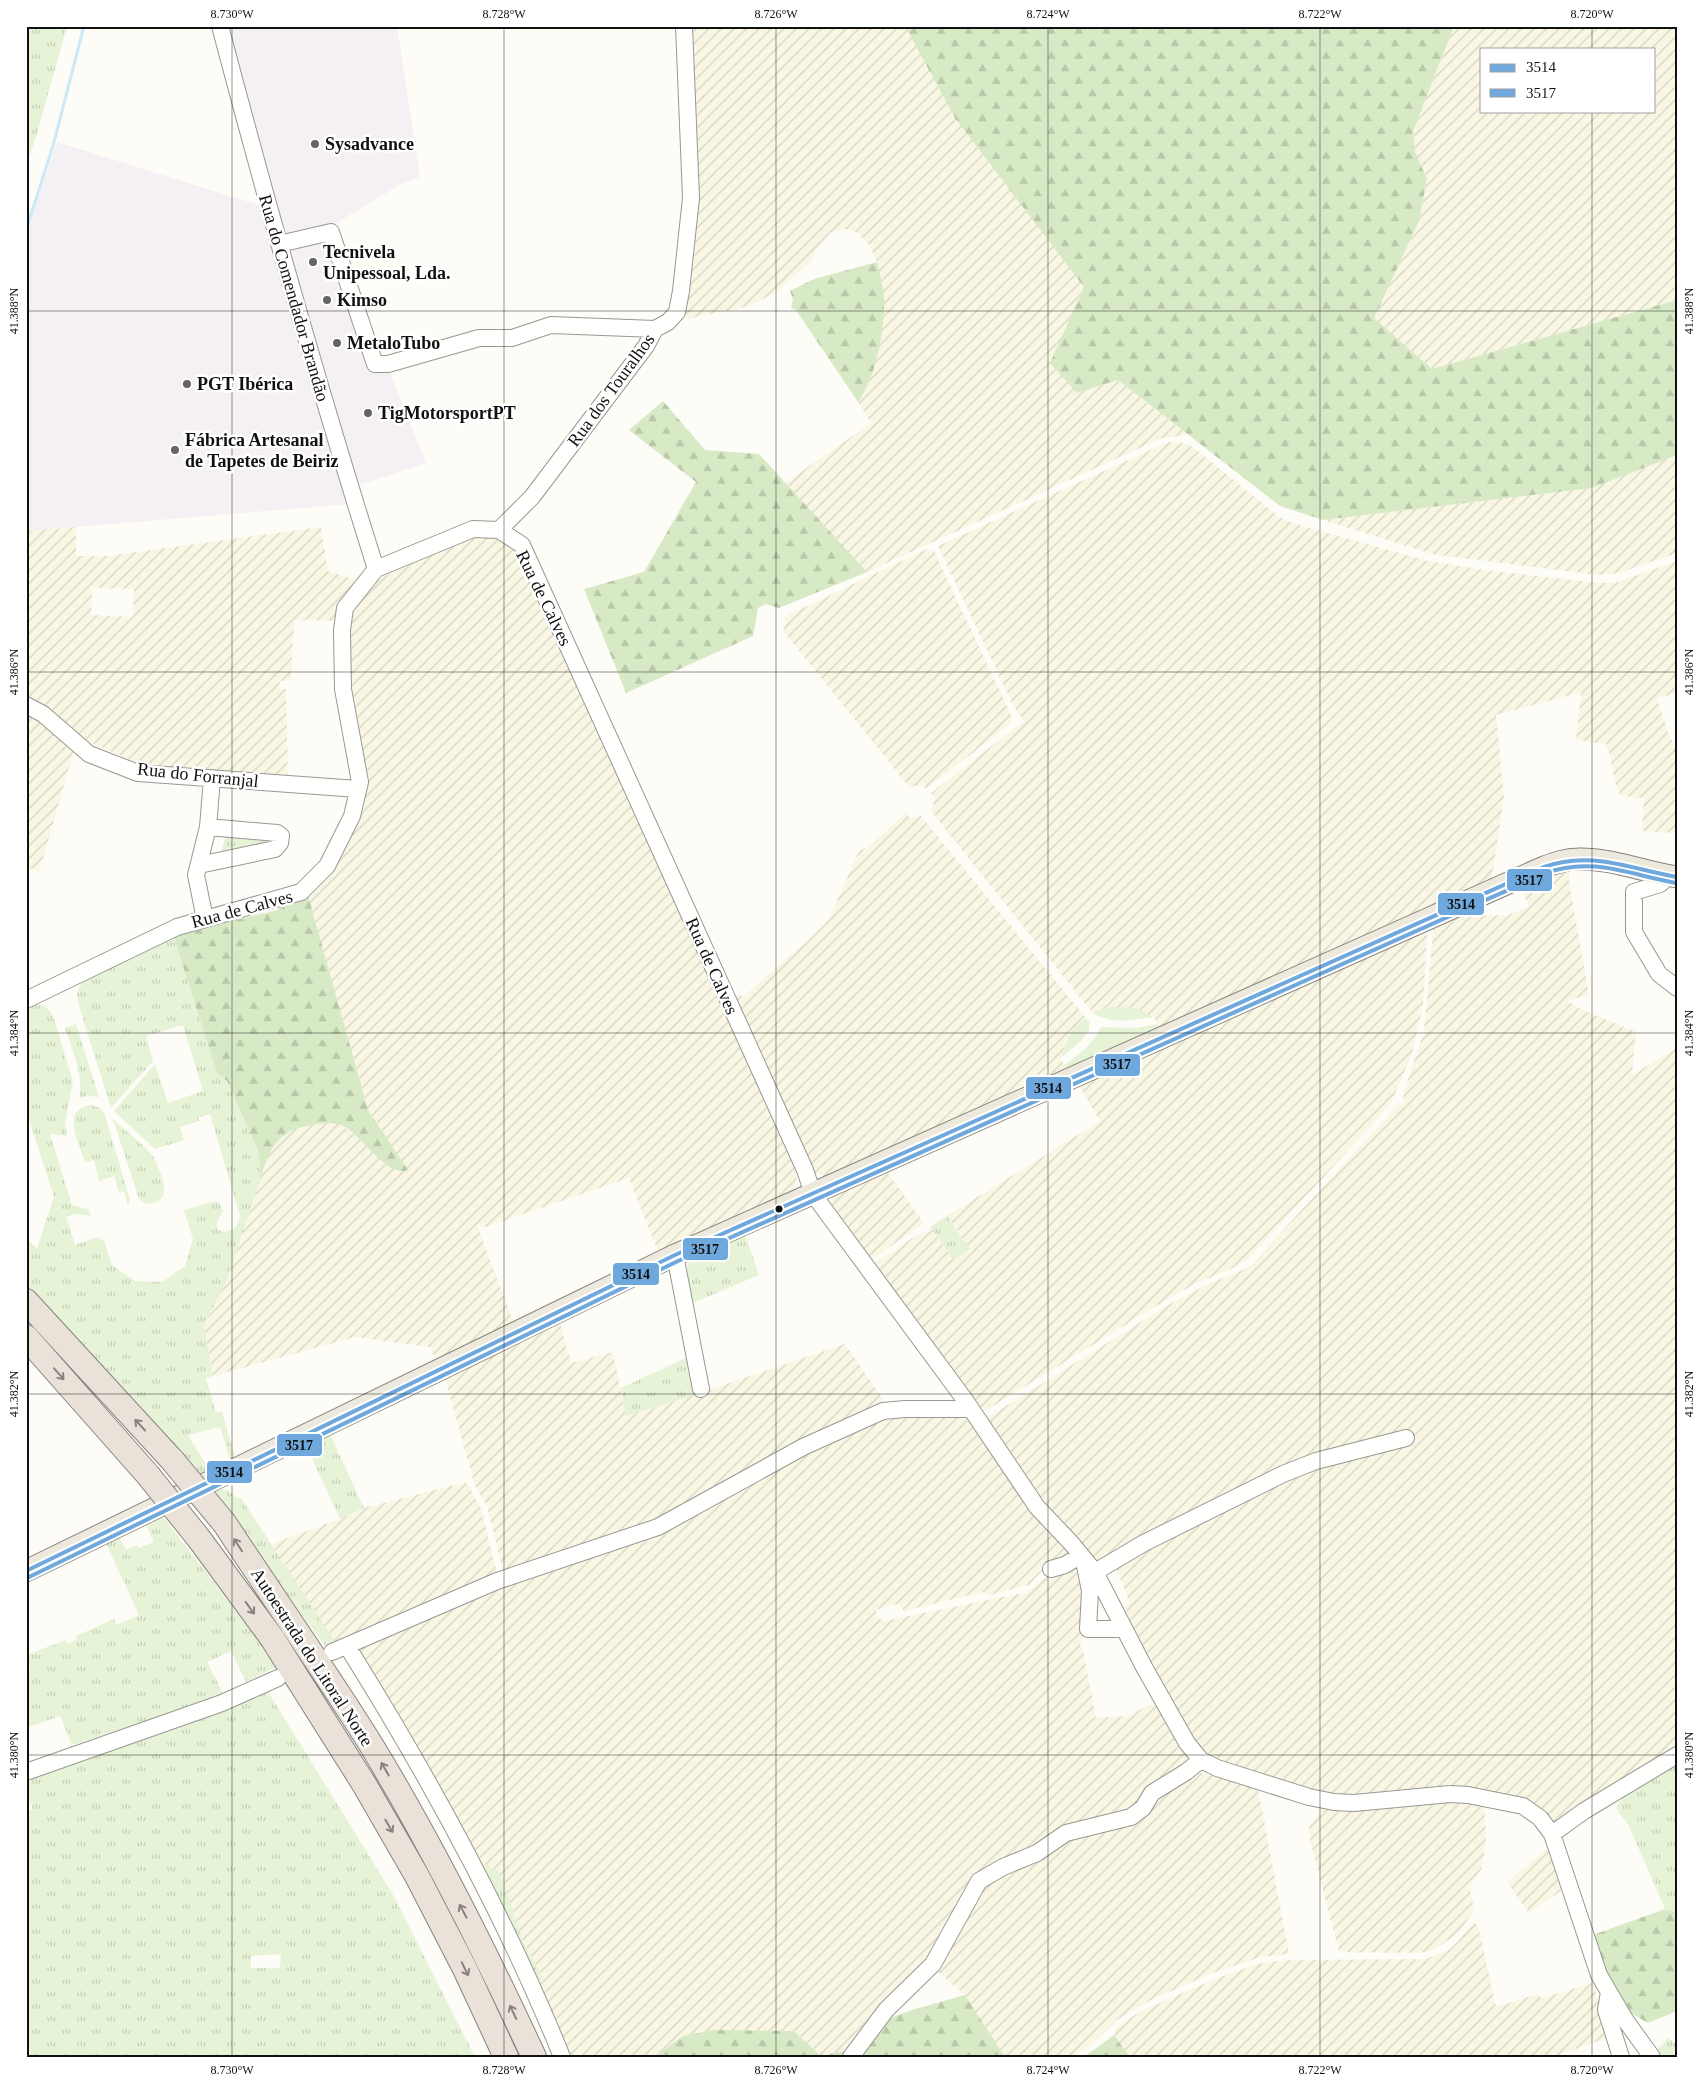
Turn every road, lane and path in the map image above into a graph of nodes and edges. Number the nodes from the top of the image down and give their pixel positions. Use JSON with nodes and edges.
{"nodes":[{"id":1,"x":220,"y":26,"type":"edge"},
{"id":2,"x":684,"y":26,"type":"edge"},
{"id":3,"x":279,"y":244,"type":"junction"},
{"id":4,"x":655,"y":329,"type":"junction"},
{"id":5,"x":500,"y":530,"type":"junction"},
{"id":6,"x":376,"y":568,"type":"junction"},
{"id":7,"x":26,"y":706,"type":"edge"},
{"id":8,"x":212,"y":778,"type":"junction"},
{"id":9,"x":358,"y":789,"type":"junction"},
{"id":10,"x":208,"y":826,"type":"junction"},
{"id":11,"x":199,"y":865,"type":"junction"},
{"id":12,"x":1673,"y":876,"type":"edge"},
{"id":13,"x":205,"y":919,"type":"junction"},
{"id":14,"x":1677,"y":988,"type":"edge"},
{"id":15,"x":26,"y":1000,"type":"edge"},
{"id":16,"x":813,"y":1194,"type":"junction"},
{"id":17,"x":675,"y":1255,"type":"junction"},
{"id":18,"x":26,"y":1301,"type":"edge"},
{"id":19,"x":26,"y":1337,"type":"edge"},
{"id":20,"x":701,"y":1389,"type":"dead end"},
{"id":21,"x":971,"y":1409,"type":"junction"},
{"id":22,"x":1406,"y":1438,"type":"dead end"},
{"id":23,"x":1082,"y":1557,"type":"junction"},
{"id":24,"x":1051,"y":1569,"type":"dead end"},
{"id":25,"x":26,"y":1570,"type":"edge"},
{"id":26,"x":1095,"y":1572,"type":"junction"},
{"id":27,"x":1124,"y":1629,"type":"junction"},
{"id":28,"x":278,"y":1678,"type":"dead end"},
{"id":29,"x":1677,"y":1755,"type":"edge"},
{"id":30,"x":1201,"y":1760,"type":"junction"},
{"id":31,"x":26,"y":1772,"type":"edge"},
{"id":32,"x":1552,"y":1834,"type":"junction"},
{"id":33,"x":1609,"y":1992,"type":"junction"},
{"id":34,"x":506,"y":2057,"type":"edge"},
{"id":35,"x":534,"y":2057,"type":"edge"},
{"id":36,"x":562,"y":2057,"type":"edge"},
{"id":37,"x":851,"y":2057,"type":"edge"},
{"id":38,"x":1622,"y":2057,"type":"edge"},
{"id":39,"x":1652,"y":2057,"type":"edge"}],
"edges":[{"from":1,"to":3,"type":"street","name":"Rua do Comendador Brandão"},
{"from":2,"to":4,"type":"street","name":"Rua dos Touralhos"},
{"from":3,"to":4,"type":"street"},
{"from":3,"to":6,"type":"street","name":"Rua do Comendador Brandão"},
{"from":4,"to":5,"type":"street","name":"Rua dos Touralhos"},
{"from":5,"to":6,"type":"street"},
{"from":5,"to":16,"type":"street","name":"Rua de Calves"},
{"from":6,"to":9,"type":"street","name":"Rua de Calves"},
{"from":7,"to":8,"type":"street","name":"Rua do Forranjal"},
{"from":8,"to":9,"type":"street","name":"Rua do Forranjal"},
{"from":8,"to":10,"type":"street"},
{"from":9,"to":13,"type":"street","name":"Rua de Calves"},
{"from":10,"to":11,"type":"street"},
{"from":10,"to":11,"type":"street"},
{"from":11,"to":13,"type":"street"},
{"from":12,"to":14,"type":"street"},
{"from":12,"to":16,"type":"main road"},
{"from":13,"to":15,"type":"street","name":"Rua de Calves"},
{"from":16,"to":17,"type":"main road"},
{"from":16,"to":21,"type":"street","name":"Rua de Calves"},
{"from":17,"to":20,"type":"street"},
{"from":17,"to":25,"type":"main road"},
{"from":35,"to":18,"type":"highway","name":"Autoestrada do Litoral Norte","one_way":true,"bridge":true},
{"from":19,"to":34,"type":"highway","name":"Autoestrada do Litoral Norte","one_way":true,"bridge":true},
{"from":21,"to":23,"type":"street","name":"Rua de Calves"},
{"from":21,"to":36,"type":"street"},
{"from":22,"to":26,"type":"street"},
{"from":23,"to":24,"type":"street"},
{"from":23,"to":26,"type":"street","name":"Rua de Calves"},
{"from":23,"to":27,"type":"street"},
{"from":26,"to":27,"type":"street","name":"Rua de Calves"},
{"from":27,"to":30,"type":"street","name":"Rua de Calves"},
{"from":28,"to":31,"type":"street"},
{"from":29,"to":32,"type":"street"},
{"from":30,"to":32,"type":"street"},
{"from":30,"to":37,"type":"street"},
{"from":32,"to":33,"type":"street"},
{"from":33,"to":38,"type":"street"},
{"from":33,"to":39,"type":"street"}]}
